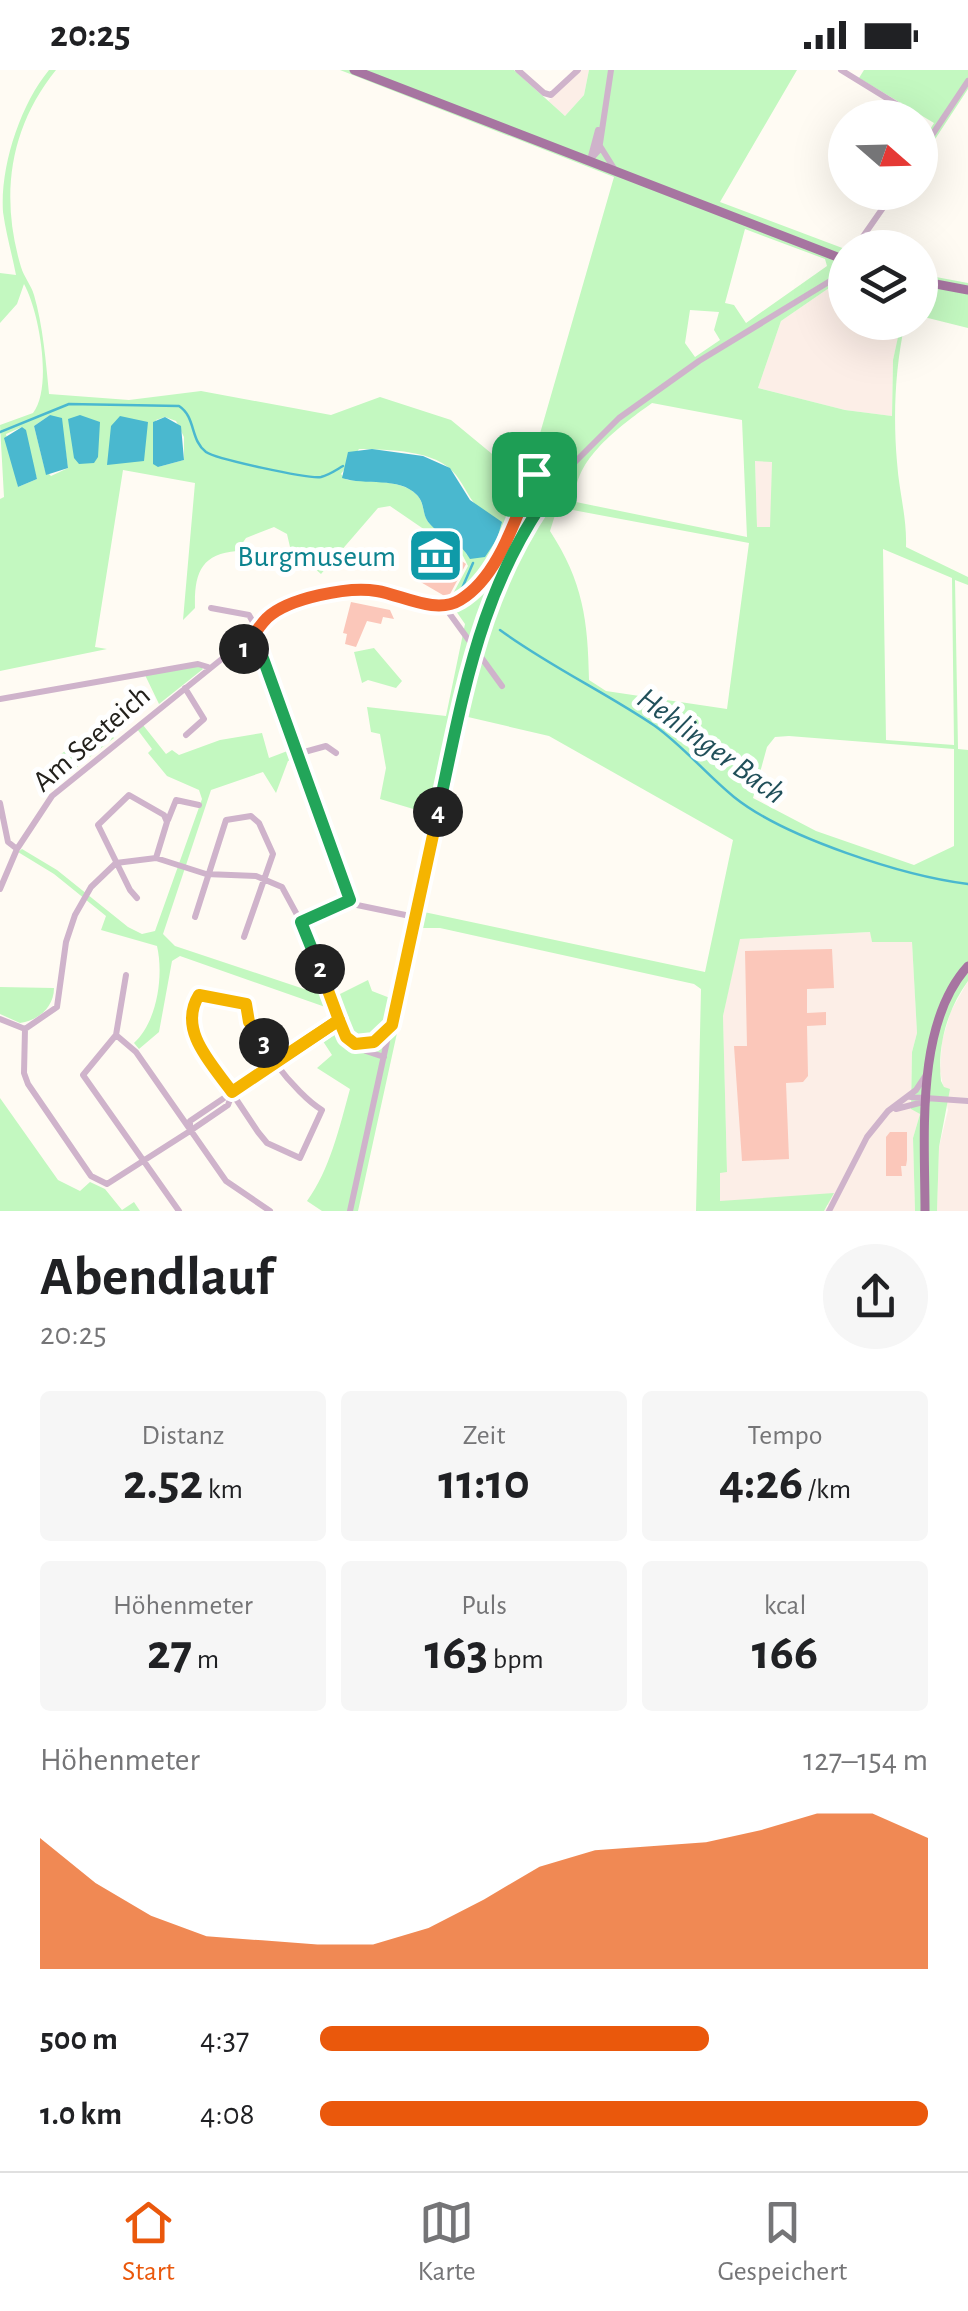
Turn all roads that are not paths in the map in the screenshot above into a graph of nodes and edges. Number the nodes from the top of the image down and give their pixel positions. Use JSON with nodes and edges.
{"nodes":[{"id":1,"x":354,"y":70,"type":"edge"},
{"id":2,"x":518,"y":70,"type":"edge"},
{"id":3,"x":578,"y":70,"type":"edge"},
{"id":4,"x":611,"y":70,"type":"edge"},
{"id":5,"x":841,"y":70,"type":"edge"},
{"id":6,"x":968,"y":81,"type":"edge"},
{"id":7,"x":890,"y":100,"type":"edge"},
{"id":8,"x":602,"y":120,"type":"junction"},
{"id":9,"x":938,"y":125,"type":"edge"},
{"id":10,"x":600,"y":146,"type":"junction"},
{"id":11,"x":590,"y":160,"type":"junction"},
{"id":12,"x":615,"y":170,"type":"junction"},
{"id":13,"x":828,"y":253,"type":"edge"},
{"id":14,"x":828,"y":277,"type":"edge"},
{"id":15,"x":828,"y":282,"type":"edge"},
{"id":16,"x":938,"y":284,"type":"edge"},
{"id":17,"x":968,"y":290,"type":"edge"},
{"id":18,"x":782,"y":308,"type":"junction"},
{"id":19,"x":576,"y":459,"type":"junction"},
{"id":20,"x":554,"y":463,"type":"junction"},
{"id":21,"x":565,"y":472,"type":"junction"},
{"id":22,"x":444,"y":606,"type":"junction"},
{"id":23,"x":211,"y":608,"type":"dead end"},
{"id":24,"x":248,"y":615,"type":"junction"},
{"id":25,"x":269,"y":616,"type":"junction"},
{"id":26,"x":258,"y":632,"type":"junction"},
{"id":27,"x":243,"y":649,"type":"junction"},
{"id":28,"x":260,"y":650,"type":"junction"},
{"id":29,"x":209,"y":668,"type":"junction"},
{"id":30,"x":502,"y":686,"type":"dead end"},
{"id":31,"x":184,"y":688,"type":"junction"},
{"id":32,"x":0,"y":699,"type":"edge"},
{"id":33,"x":186,"y":735,"type":"dead end"},
{"id":34,"x":297,"y":754,"type":"junction"},
{"id":35,"x":336,"y":754,"type":"dead end"},
{"id":36,"x":0,"y":803,"type":"edge"},
{"id":37,"x":199,"y":805,"type":"dead end"},
{"id":38,"x":168,"y":822,"type":"junction"},
{"id":39,"x":17,"y":849,"type":"junction"},
{"id":40,"x":156,"y":858,"type":"junction"},
{"id":41,"x":116,"y":863,"type":"junction"},
{"id":42,"x":206,"y":874,"type":"junction"},
{"id":43,"x":264,"y":878,"type":"junction"},
{"id":44,"x":0,"y":889,"type":"edge"},
{"id":45,"x":138,"y":898,"type":"dead end"},
{"id":46,"x":350,"y":900,"type":"junction"},
{"id":47,"x":194,"y":917,"type":"dead end"},
{"id":48,"x":415,"y":918,"type":"junction"},
{"id":49,"x":301,"y":922,"type":"junction"},
{"id":50,"x":244,"y":937,"type":"dead end"},
{"id":51,"x":968,"y":966,"type":"edge"},
{"id":52,"x":126,"y":974,"type":"dead end"},
{"id":53,"x":0,"y":1018,"type":"edge"},
{"id":54,"x":339,"y":1020,"type":"junction"},
{"id":55,"x":392,"y":1025,"type":"junction"},
{"id":56,"x":25,"y":1028,"type":"junction"},
{"id":57,"x":116,"y":1036,"type":"junction"},
{"id":58,"x":355,"y":1044,"type":"junction"},
{"id":59,"x":368,"y":1045,"type":"junction"},
{"id":60,"x":385,"y":1053,"type":"junction"},
{"id":61,"x":277,"y":1061,"type":"junction"},
{"id":62,"x":929,"y":1071,"type":"junction"},
{"id":63,"x":232,"y":1092,"type":"junction"},
{"id":64,"x":910,"y":1097,"type":"junction"},
{"id":65,"x":928,"y":1100,"type":"junction"},
{"id":66,"x":968,"y":1100,"type":"edge"},
{"id":67,"x":888,"y":1111,"type":"junction"},
{"id":68,"x":190,"y":1131,"type":"junction"},
{"id":69,"x":145,"y":1161,"type":"junction"},
{"id":70,"x":831,"y":1210,"type":"edge"},
{"id":71,"x":179,"y":1211,"type":"edge"},
{"id":72,"x":270,"y":1211,"type":"edge"},
{"id":73,"x":350,"y":1211,"type":"edge"},
{"id":74,"x":926,"y":1211,"type":"edge"}],
"edges":[{"from":1,"to":11,"type":"main road"},
{"from":2,"to":3,"type":"street"},
{"from":4,"to":8,"type":"street"},
{"from":5,"to":7,"type":"street"},
{"from":6,"to":9,"type":"street"},
{"from":8,"to":10,"type":"street"},
{"from":8,"to":11,"type":"street"},
{"from":10,"to":11,"type":"street"},
{"from":10,"to":12,"type":"street"},
{"from":11,"to":12,"type":"main road"},
{"from":12,"to":13,"type":"main road"},
{"from":14,"to":18,"type":"street"},
{"from":15,"to":18,"type":"street"},
{"from":16,"to":17,"type":"main road"},
{"from":18,"to":19,"type":"street"},
{"from":19,"to":20,"type":"street"},
{"from":19,"to":21,"type":"street"},
{"from":20,"to":21,"type":"street"},
{"from":20,"to":22,"type":"street"},
{"from":21,"to":48,"type":"street"},
{"from":22,"to":25,"type":"street"},
{"from":22,"to":30,"type":"street"},
{"from":23,"to":24,"type":"street"},
{"from":24,"to":25,"type":"street"},
{"from":24,"to":26,"type":"street"},
{"from":25,"to":26,"type":"street","name":"Am Seeteich"},
{"from":26,"to":27,"type":"street","name":"Am Seeteich"},
{"from":26,"to":28,"type":"street"},
{"from":27,"to":28,"type":"street"},
{"from":27,"to":29,"type":"street","name":"Am Seeteich"},
{"from":28,"to":34,"type":"street"},
{"from":29,"to":31,"type":"street","name":"Am Seeteich"},
{"from":29,"to":32,"type":"street"},
{"from":31,"to":33,"type":"street"},
{"from":31,"to":39,"type":"street","name":"Am Seeteich"},
{"from":34,"to":35,"type":"street"},
{"from":34,"to":46,"type":"street"},
{"from":36,"to":39,"type":"street"},
{"from":37,"to":38,"type":"street"},
{"from":38,"to":40,"type":"street"},
{"from":38,"to":41,"type":"street"},
{"from":39,"to":44,"type":"street","name":"Am Seeteich"},
{"from":40,"to":41,"type":"street"},
{"from":40,"to":42,"type":"street"},
{"from":41,"to":45,"type":"street"},
{"from":41,"to":56,"type":"street"},
{"from":42,"to":43,"type":"street"},
{"from":42,"to":43,"type":"street"},
{"from":42,"to":47,"type":"street"},
{"from":43,"to":49,"type":"street"},
{"from":43,"to":50,"type":"street"},
{"from":46,"to":48,"type":"street"},
{"from":46,"to":49,"type":"street"},
{"from":48,"to":55,"type":"street"},
{"from":49,"to":54,"type":"street"},
{"from":51,"to":62,"type":"main road"},
{"from":52,"to":57,"type":"street"},
{"from":53,"to":56,"type":"street"},
{"from":54,"to":58,"type":"street"},
{"from":54,"to":61,"type":"street"},
{"from":55,"to":59,"type":"street"},
{"from":55,"to":60,"type":"street"},
{"from":56,"to":69,"type":"street"},
{"from":57,"to":68,"type":"street"},
{"from":57,"to":69,"type":"street"},
{"from":58,"to":59,"type":"street"},
{"from":58,"to":60,"type":"street"},
{"from":59,"to":60,"type":"street"},
{"from":60,"to":73,"type":"street"},
{"from":61,"to":63,"type":"street"},
{"from":61,"to":63,"type":"street"},
{"from":61,"to":63,"type":"street"},
{"from":62,"to":64,"type":"street"},
{"from":62,"to":65,"type":"main road"},
{"from":63,"to":68,"type":"street"},
{"from":64,"to":65,"type":"street"},
{"from":64,"to":67,"type":"street"},
{"from":65,"to":66,"type":"street"},
{"from":65,"to":67,"type":"street"},
{"from":65,"to":74,"type":"main road"},
{"from":67,"to":70,"type":"street"},
{"from":68,"to":69,"type":"street"},
{"from":68,"to":72,"type":"street"},
{"from":69,"to":71,"type":"street"}]}
